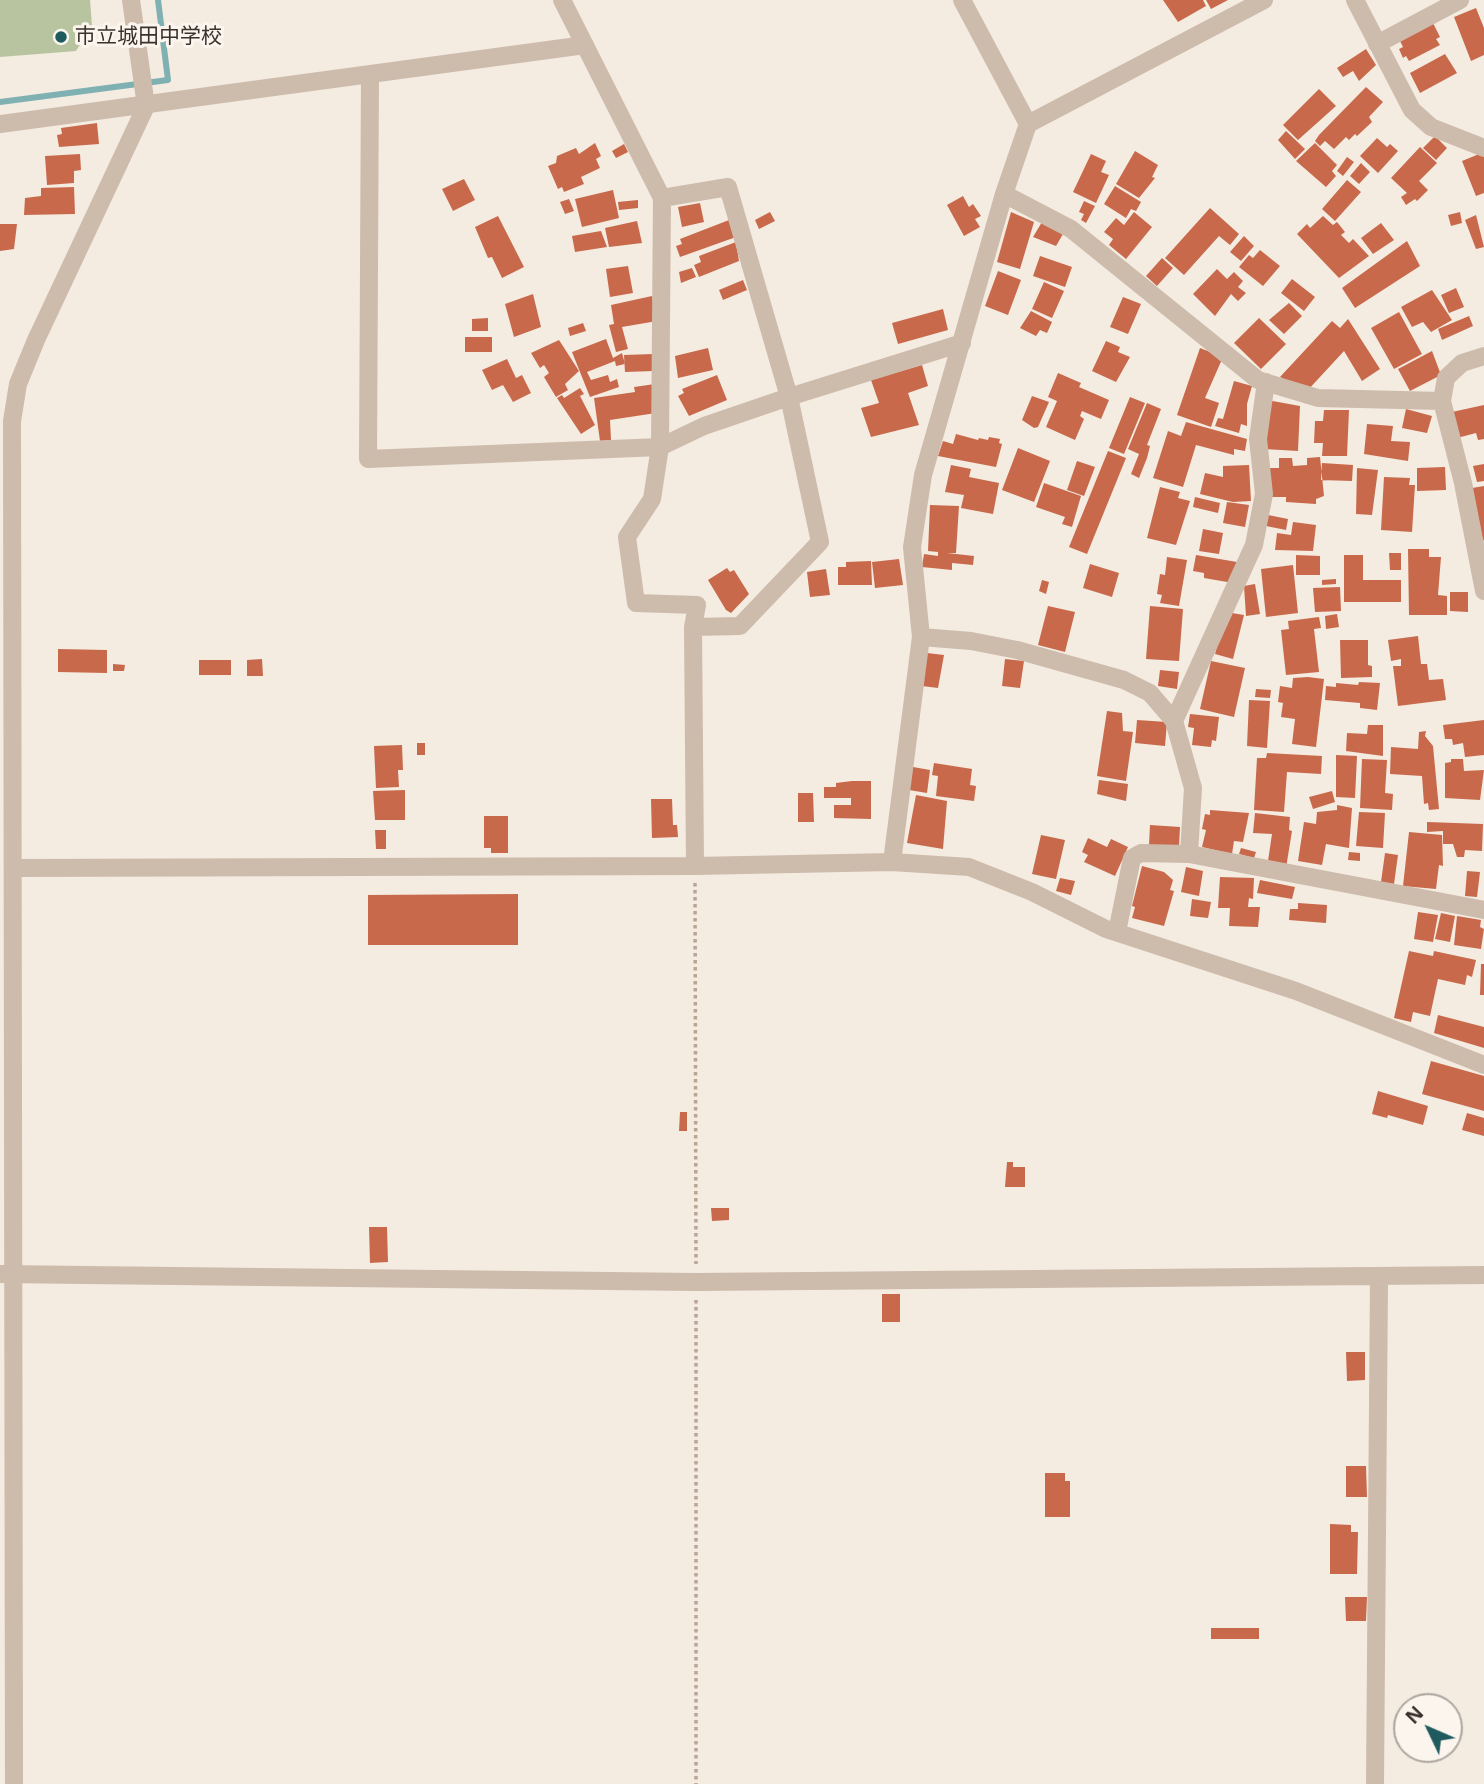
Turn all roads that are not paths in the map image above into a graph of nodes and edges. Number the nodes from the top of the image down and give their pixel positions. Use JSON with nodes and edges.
{"nodes":[{"id":1,"x":131,"y":0,"type":"edge"},
{"id":2,"x":562,"y":0,"type":"edge"},
{"id":3,"x":962,"y":0,"type":"edge"},
{"id":4,"x":1264,"y":0,"type":"edge"},
{"id":5,"x":1355,"y":0,"type":"edge"},
{"id":6,"x":1460,"y":0,"type":"edge"},
{"id":7,"x":1377,"y":44,"type":"junction"},
{"id":8,"x":585,"y":45,"type":"junction"},
{"id":9,"x":370,"y":75,"type":"junction"},
{"id":10,"x":145,"y":104,"type":"junction"},
{"id":11,"x":0,"y":124,"type":"edge"},
{"id":12,"x":1028,"y":124,"type":"junction"},
{"id":13,"x":1484,"y":148,"type":"edge"},
{"id":14,"x":1004,"y":194,"type":"junction"},
{"id":15,"x":662,"y":198,"type":"junction"},
{"id":16,"x":962,"y":344,"type":"junction"},
{"id":17,"x":1484,"y":356,"type":"edge"},
{"id":18,"x":1266,"y":382,"type":"junction"},
{"id":19,"x":789,"y":397,"type":"junction"},
{"id":20,"x":1442,"y":401,"type":"junction"},
{"id":21,"x":660,"y":447,"type":"junction"},
{"id":22,"x":1484,"y":591,"type":"edge"},
{"id":23,"x":693,"y":627,"type":"junction"},
{"id":24,"x":921,"y":637,"type":"junction"},
{"id":25,"x":1174,"y":721,"type":"junction"},
{"id":26,"x":1189,"y":854,"type":"junction"},
{"id":27,"x":892,"y":862,"type":"junction"},
{"id":28,"x":695,"y":866,"type":"junction"},
{"id":29,"x":15,"y":868,"type":"junction"},
{"id":30,"x":1484,"y":910,"type":"edge"},
{"id":31,"x":1117,"y":932,"type":"junction"},
{"id":32,"x":1484,"y":1065,"type":"edge"},
{"id":33,"x":7,"y":1274,"type":"edge"},
{"id":34,"x":1484,"y":1275,"type":"edge"},
{"id":35,"x":1380,"y":1278,"type":"junction"},
{"id":36,"x":14,"y":1784,"type":"edge"},
{"id":37,"x":1375,"y":1784,"type":"edge"}],
"edges":[{"from":1,"to":10,"type":"street"},
{"from":2,"to":8,"type":"street"},
{"from":3,"to":12,"type":"street"},
{"from":4,"to":12,"type":"street"},
{"from":5,"to":7,"type":"street"},
{"from":6,"to":7,"type":"street"},
{"from":7,"to":13,"type":"street"},
{"from":8,"to":9,"type":"street"},
{"from":8,"to":15,"type":"street"},
{"from":9,"to":10,"type":"street"},
{"from":9,"to":21,"type":"street"},
{"from":10,"to":11,"type":"street"},
{"from":10,"to":29,"type":"street"},
{"from":12,"to":14,"type":"street"},
{"from":14,"to":16,"type":"street"},
{"from":14,"to":18,"type":"street"},
{"from":15,"to":19,"type":"street"},
{"from":15,"to":21,"type":"street"},
{"from":16,"to":19,"type":"street"},
{"from":16,"to":24,"type":"street"},
{"from":17,"to":20,"type":"street"},
{"from":18,"to":20,"type":"street"},
{"from":18,"to":25,"type":"street"},
{"from":19,"to":21,"type":"street"},
{"from":19,"to":23,"type":"street"},
{"from":20,"to":22,"type":"street"},
{"from":21,"to":23,"type":"street"},
{"from":23,"to":28,"type":"street"},
{"from":24,"to":25,"type":"street"},
{"from":24,"to":27,"type":"street"},
{"from":25,"to":26,"type":"street"},
{"from":26,"to":30,"type":"street"},
{"from":26,"to":31,"type":"street"},
{"from":27,"to":28,"type":"street"},
{"from":27,"to":31,"type":"street"},
{"from":28,"to":29,"type":"street"},
{"from":29,"to":33,"type":"street"},
{"from":31,"to":32,"type":"street"},
{"from":33,"to":35,"type":"street"},
{"from":33,"to":36,"type":"street"},
{"from":34,"to":35,"type":"street"},
{"from":35,"to":37,"type":"street"}]}
